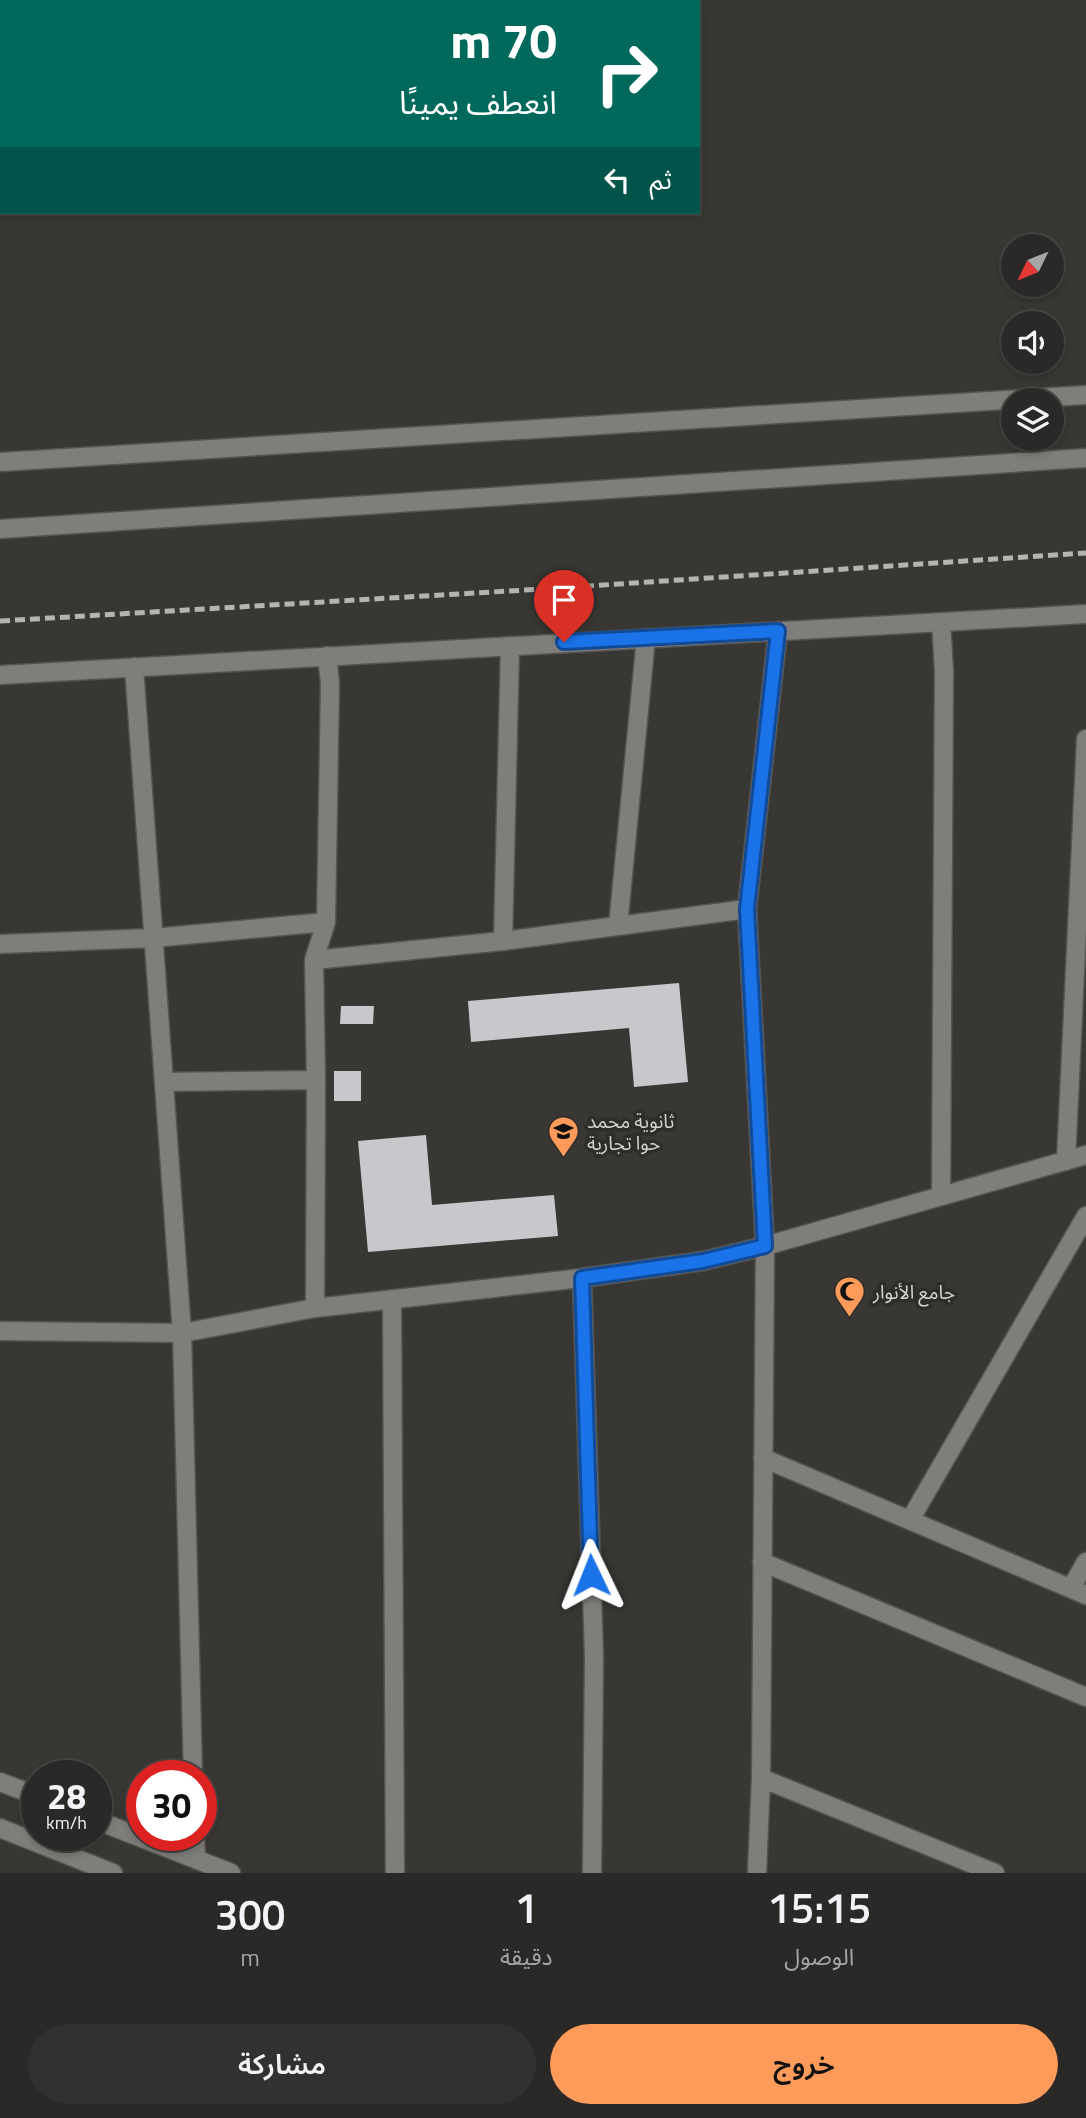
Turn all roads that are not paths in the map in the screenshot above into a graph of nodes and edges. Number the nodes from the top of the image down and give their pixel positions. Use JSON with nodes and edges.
{"nodes":[{"id":1,"x":1086,"y":395,"type":"edge"},
{"id":2,"x":1086,"y":458,"type":"edge"},
{"id":3,"x":0,"y":462,"type":"edge"},
{"id":4,"x":0,"y":529,"type":"edge"},
{"id":5,"x":1086,"y":614,"type":"edge"},
{"id":6,"x":941,"y":622,"type":"junction"},
{"id":7,"x":778,"y":631,"type":"junction"},
{"id":8,"x":646,"y":638,"type":"junction"},
{"id":9,"x":509,"y":646,"type":"junction"},
{"id":10,"x":327,"y":656,"type":"junction"},
{"id":11,"x":134,"y":667,"type":"junction"},
{"id":12,"x":0,"y":675,"type":"edge"},
{"id":13,"x":1086,"y":739,"type":"edge"},
{"id":14,"x":747,"y":909,"type":"junction"},
{"id":15,"x":326,"y":922,"type":"junction"},
{"id":16,"x":618,"y":926,"type":"junction"},
{"id":17,"x":153,"y":938,"type":"junction"},
{"id":18,"x":503,"y":941,"type":"junction"},
{"id":19,"x":0,"y":944,"type":"edge"},
{"id":20,"x":314,"y":960,"type":"junction"},
{"id":21,"x":316,"y":1080,"type":"junction"},
{"id":22,"x":164,"y":1082,"type":"junction"},
{"id":23,"x":1086,"y":1155,"type":"edge"},
{"id":24,"x":1066,"y":1161,"type":"junction"},
{"id":25,"x":940,"y":1196,"type":"junction"},
{"id":26,"x":1086,"y":1216,"type":"edge"},
{"id":27,"x":765,"y":1246,"type":"junction"},
{"id":28,"x":582,"y":1278,"type":"junction"},
{"id":29,"x":392,"y":1300,"type":"junction"},
{"id":30,"x":315,"y":1308,"type":"junction"},
{"id":31,"x":0,"y":1331,"type":"edge"},
{"id":32,"x":182,"y":1333,"type":"junction"},
{"id":33,"x":763,"y":1458,"type":"junction"},
{"id":34,"x":910,"y":1520,"type":"junction"},
{"id":35,"x":762,"y":1562,"type":"junction"},
{"id":36,"x":1086,"y":1562,"type":"edge"},
{"id":37,"x":1078,"y":1592,"type":"edge"},
{"id":38,"x":1086,"y":1697,"type":"edge"},
{"id":39,"x":193,"y":1760,"type":"edge"},
{"id":40,"x":761,"y":1779,"type":"junction"},
{"id":41,"x":0,"y":1782,"type":"edge"},
{"id":42,"x":21,"y":1790,"type":"edge"},
{"id":43,"x":112,"y":1826,"type":"edge"},
{"id":44,"x":0,"y":1828,"type":"edge"},
{"id":45,"x":196,"y":1851,"type":"edge"},
{"id":46,"x":196,"y":1859,"type":"junction"},
{"id":47,"x":113,"y":1873,"type":"edge"},
{"id":48,"x":230,"y":1873,"type":"edge"},
{"id":49,"x":395,"y":1873,"type":"edge"},
{"id":50,"x":592,"y":1873,"type":"edge"},
{"id":51,"x":757,"y":1873,"type":"edge"},
{"id":52,"x":996,"y":1873,"type":"edge"}],
"edges":[{"from":1,"to":3,"type":"street"},
{"from":2,"to":4,"type":"street"},
{"from":5,"to":6,"type":"street"},
{"from":6,"to":7,"type":"street"},
{"from":6,"to":25,"type":"street"},
{"from":7,"to":8,"type":"street"},
{"from":7,"to":14,"type":"street"},
{"from":8,"to":9,"type":"street"},
{"from":8,"to":16,"type":"street"},
{"from":9,"to":10,"type":"street"},
{"from":9,"to":18,"type":"street"},
{"from":10,"to":11,"type":"street"},
{"from":10,"to":15,"type":"street"},
{"from":11,"to":12,"type":"street"},
{"from":11,"to":17,"type":"street"},
{"from":13,"to":24,"type":"street"},
{"from":14,"to":16,"type":"street"},
{"from":14,"to":27,"type":"street"},
{"from":15,"to":17,"type":"street"},
{"from":15,"to":20,"type":"street"},
{"from":16,"to":18,"type":"street"},
{"from":17,"to":19,"type":"street"},
{"from":17,"to":22,"type":"street"},
{"from":18,"to":20,"type":"street"},
{"from":20,"to":21,"type":"street"},
{"from":21,"to":22,"type":"street"},
{"from":21,"to":30,"type":"street"},
{"from":22,"to":32,"type":"street"},
{"from":23,"to":24,"type":"street"},
{"from":24,"to":25,"type":"street"},
{"from":25,"to":27,"type":"street"},
{"from":26,"to":34,"type":"street"},
{"from":27,"to":28,"type":"street"},
{"from":27,"to":33,"type":"street"},
{"from":28,"to":29,"type":"street"},
{"from":28,"to":50,"type":"street"},
{"from":29,"to":30,"type":"street"},
{"from":29,"to":49,"type":"street"},
{"from":30,"to":32,"type":"street"},
{"from":31,"to":32,"type":"street"},
{"from":32,"to":39,"type":"street"},
{"from":33,"to":34,"type":"street"},
{"from":33,"to":35,"type":"street"},
{"from":34,"to":37,"type":"street"},
{"from":35,"to":38,"type":"street"},
{"from":35,"to":40,"type":"street"},
{"from":36,"to":37,"type":"street"},
{"from":40,"to":51,"type":"street"},
{"from":40,"to":52,"type":"street"},
{"from":41,"to":42,"type":"street"},
{"from":43,"to":46,"type":"street"},
{"from":44,"to":47,"type":"street"},
{"from":45,"to":46,"type":"street"},
{"from":46,"to":48,"type":"street"}]}
